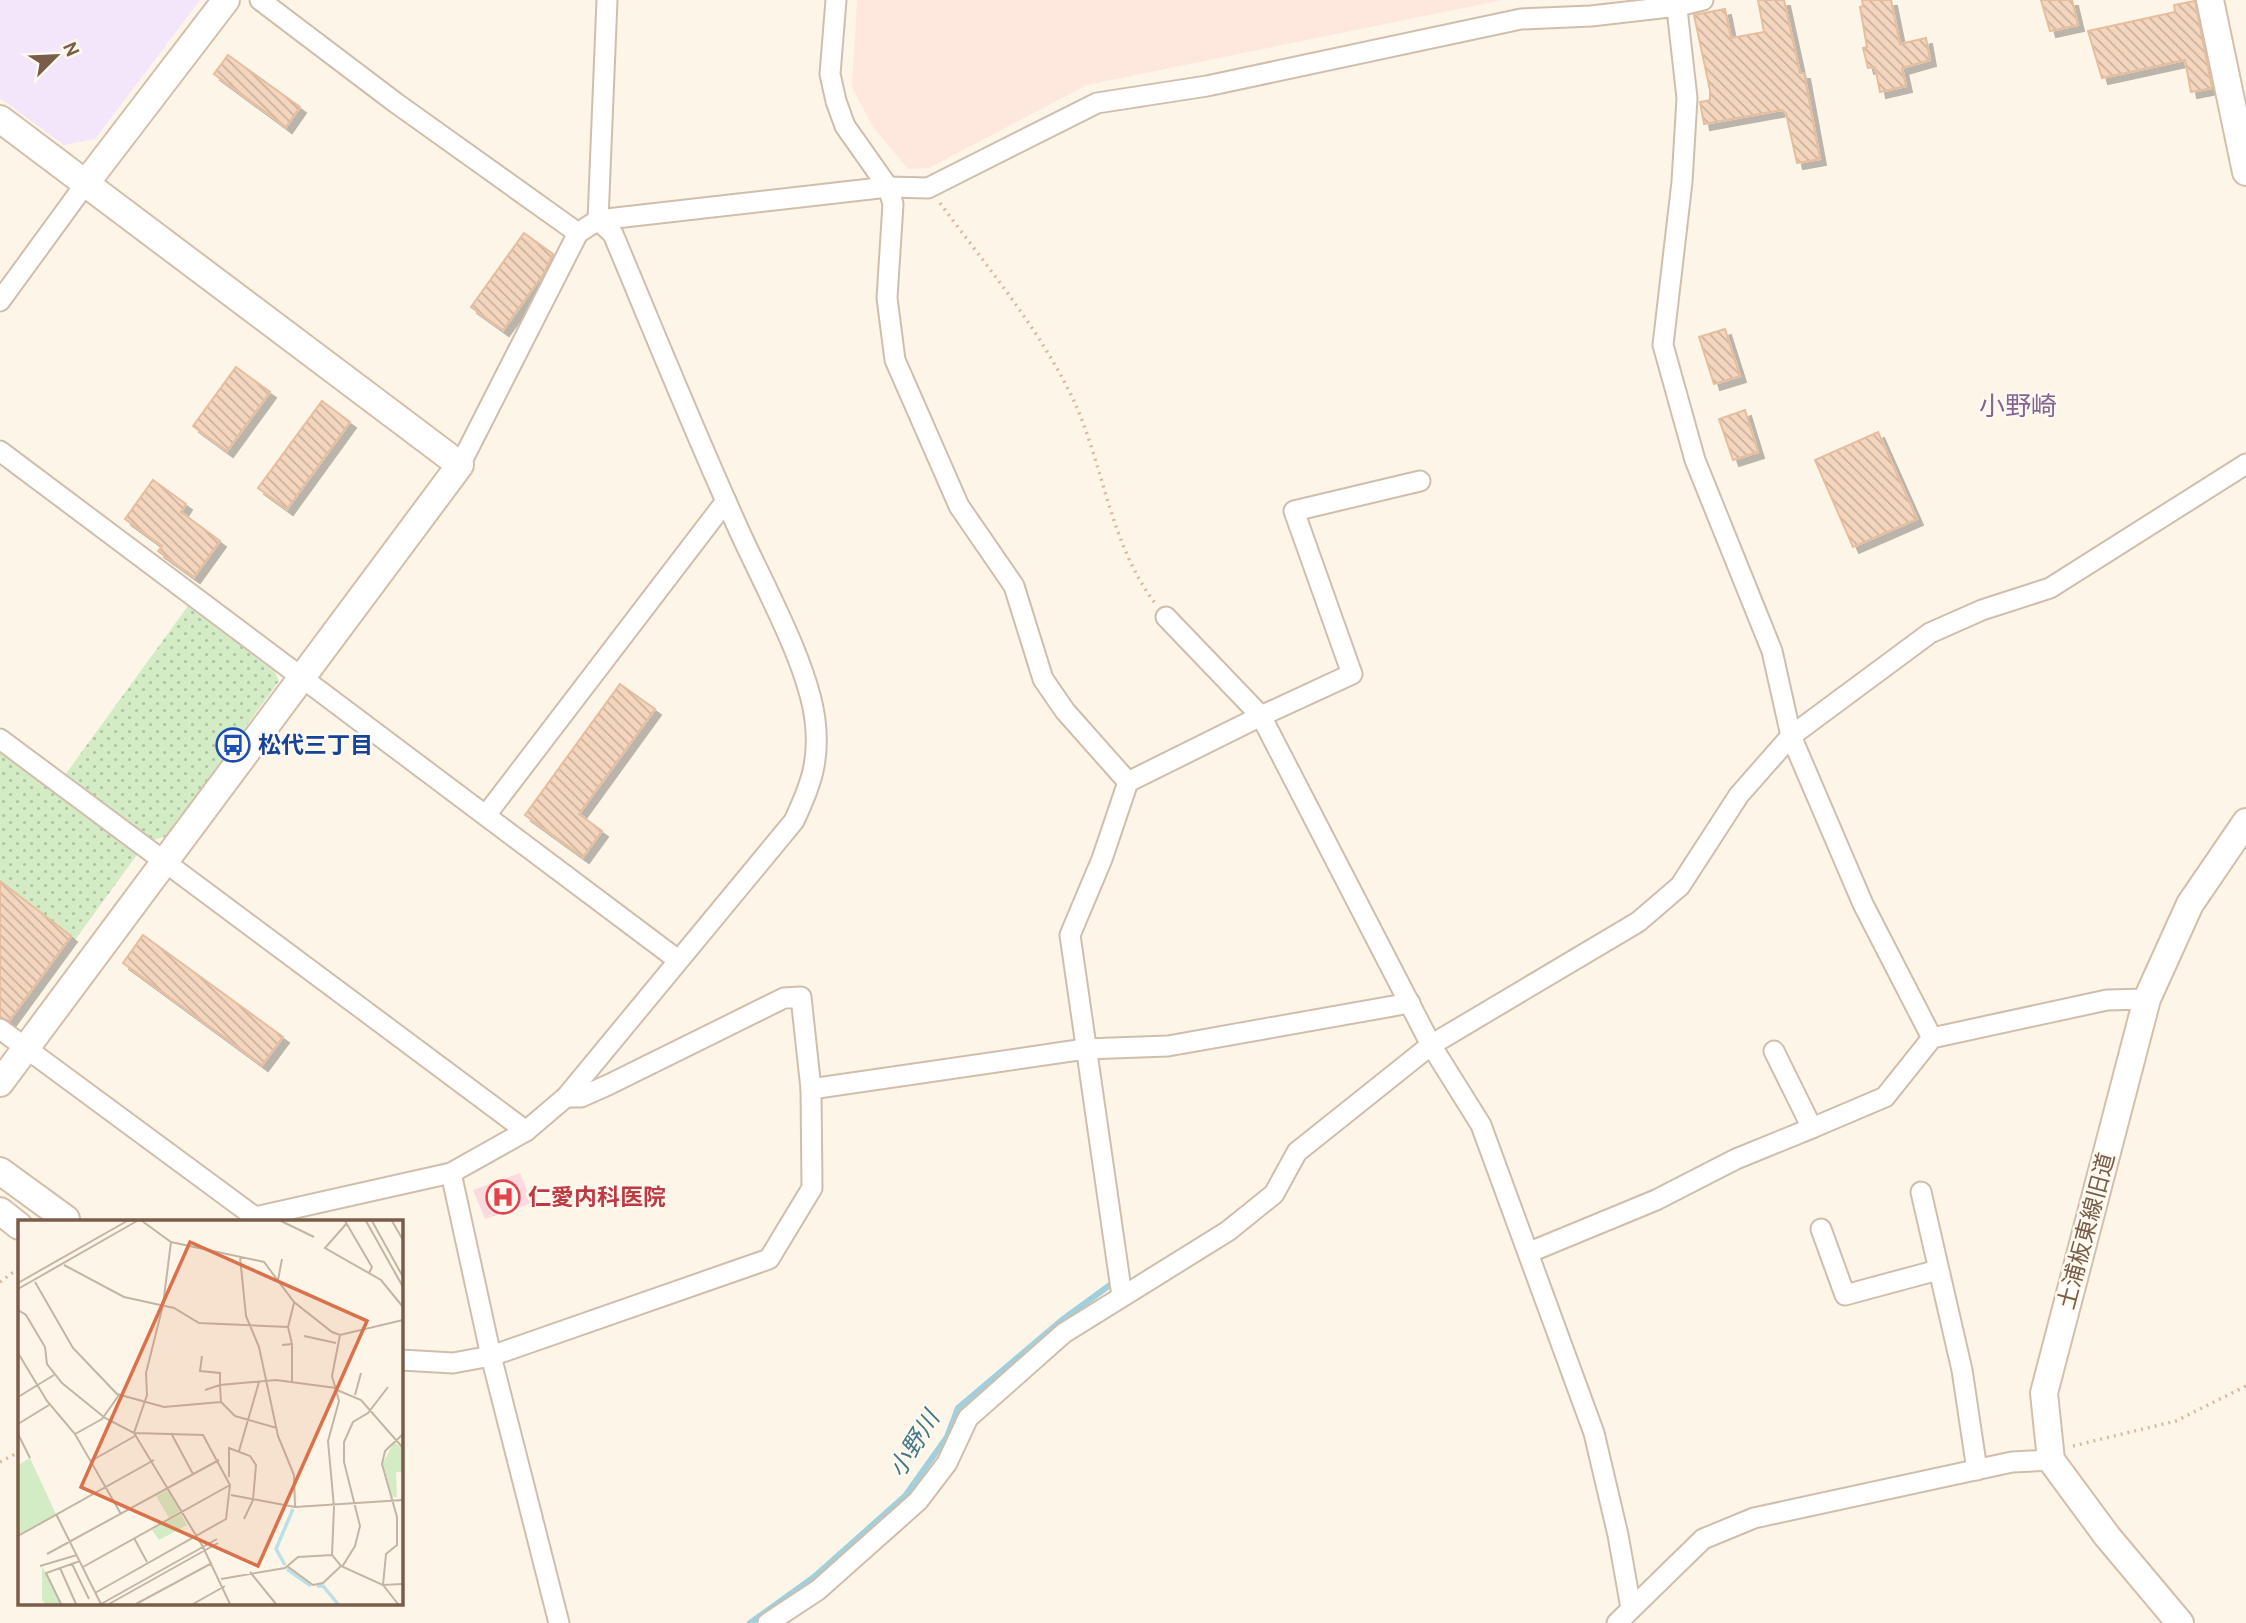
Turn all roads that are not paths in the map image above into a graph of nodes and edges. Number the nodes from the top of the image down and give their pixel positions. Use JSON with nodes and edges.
{"nodes":[{"id":1,"x":226,"y":0,"type":"edge"},
{"id":2,"x":260,"y":0,"type":"edge"},
{"id":3,"x":607,"y":0,"type":"edge"},
{"id":4,"x":836,"y":0,"type":"edge"},
{"id":5,"x":1703,"y":0,"type":"edge"},
{"id":6,"x":2210,"y":0,"type":"edge"},
{"id":7,"x":1677,"y":3,"type":"edge"},
{"id":8,"x":0,"y":119,"type":"edge"},
{"id":9,"x":2246,"y":172,"type":"edge"},
{"id":10,"x":86,"y":183,"type":"junction"},
{"id":11,"x":888,"y":187,"type":"junction"},
{"id":12,"x":598,"y":220,"type":"junction"},
{"id":13,"x":578,"y":233,"type":"junction"},
{"id":14,"x":0,"y":301,"type":"edge"},
{"id":15,"x":0,"y":451,"type":"edge"},
{"id":16,"x":2246,"y":464,"type":"edge"},
{"id":17,"x":460,"y":465,"type":"junction"},
{"id":18,"x":1420,"y":481,"type":"dead end"},
{"id":19,"x":726,"y":501,"type":"junction"},
{"id":20,"x":1166,"y":617,"type":"road end"},
{"id":21,"x":301,"y":677,"type":"junction"},
{"id":22,"x":1261,"y":716,"type":"junction"},
{"id":23,"x":1791,"y":736,"type":"junction"},
{"id":24,"x":0,"y":738,"type":"edge"},
{"id":25,"x":1128,"y":782,"type":"junction"},
{"id":26,"x":486,"y":815,"type":"junction"},
{"id":27,"x":2246,"y":822,"type":"edge"},
{"id":28,"x":164,"y":862,"type":"junction"},
{"id":29,"x":678,"y":960,"type":"junction"},
{"id":30,"x":2147,"y":999,"type":"junction"},
{"id":31,"x":1410,"y":1003,"type":"junction"},
{"id":32,"x":0,"y":1029,"type":"edge"},
{"id":33,"x":1932,"y":1038,"type":"junction"},
{"id":34,"x":1431,"y":1045,"type":"junction"},
{"id":35,"x":25,"y":1049,"type":"junction"},
{"id":36,"x":1084,"y":1049,"type":"junction"},
{"id":37,"x":1774,"y":1051,"type":"dead end"},
{"id":38,"x":0,"y":1083,"type":"edge"},
{"id":39,"x":811,"y":1089,"type":"junction"},
{"id":40,"x":566,"y":1097,"type":"junction"},
{"id":41,"x":1812,"y":1128,"type":"junction"},
{"id":42,"x":526,"y":1132,"type":"junction"},
{"id":43,"x":0,"y":1171,"type":"edge"},
{"id":44,"x":451,"y":1173,"type":"junction"},
{"id":45,"x":1921,"y":1192,"type":"dead end"},
{"id":46,"x":0,"y":1211,"type":"edge"},
{"id":47,"x":66,"y":1219,"type":"dead end"},
{"id":48,"x":18,"y":1225,"type":"edge"},
{"id":49,"x":1821,"y":1229,"type":"dead end"},
{"id":50,"x":1530,"y":1252,"type":"junction"},
{"id":51,"x":1938,"y":1270,"type":"junction"},
{"id":52,"x":1122,"y":1296,"type":"junction"},
{"id":53,"x":491,"y":1356,"type":"junction"},
{"id":54,"x":402,"y":1360,"type":"edge"},
{"id":55,"x":2052,"y":1460,"type":"junction"},
{"id":56,"x":1977,"y":1469,"type":"junction"},
{"id":57,"x":1624,"y":1616,"type":"edge"},
{"id":58,"x":559,"y":1623,"type":"edge"},
{"id":59,"x":768,"y":1623,"type":"edge"},
{"id":60,"x":2180,"y":1623,"type":"edge"}],
"edges":[{"from":1,"to":10,"type":"street"},
{"from":2,"to":13,"type":"street"},
{"from":3,"to":12,"type":"street"},
{"from":4,"to":11,"type":"street"},
{"from":5,"to":7,"type":"street"},
{"from":6,"to":9,"type":"street"},
{"from":7,"to":11,"type":"street"},
{"from":7,"to":23,"type":"street"},
{"from":8,"to":10,"type":"street"},
{"from":10,"to":14,"type":"street"},
{"from":10,"to":17,"type":"street"},
{"from":11,"to":12,"type":"street"},
{"from":11,"to":25,"type":"street"},
{"from":12,"to":13,"type":"street"},
{"from":12,"to":19,"type":"street"},
{"from":13,"to":17,"type":"street"},
{"from":15,"to":21,"type":"street"},
{"from":16,"to":23,"type":"street"},
{"from":17,"to":21,"type":"street"},
{"from":18,"to":22,"type":"street"},
{"from":19,"to":26,"type":"street"},
{"from":19,"to":29,"type":"street"},
{"from":20,"to":22,"type":"street"},
{"from":21,"to":26,"type":"street"},
{"from":21,"to":28,"type":"street"},
{"from":22,"to":25,"type":"street"},
{"from":22,"to":31,"type":"street"},
{"from":23,"to":33,"type":"street"},
{"from":23,"to":34,"type":"street"},
{"from":24,"to":28,"type":"street"},
{"from":25,"to":36,"type":"street"},
{"from":26,"to":29,"type":"street"},
{"from":27,"to":30,"type":"street","name":"土浦板東線旧道"},
{"from":28,"to":35,"type":"street"},
{"from":28,"to":42,"type":"street"},
{"from":29,"to":40,"type":"street"},
{"from":30,"to":33,"type":"street"},
{"from":30,"to":55,"type":"street","name":"土浦板東線旧道"},
{"from":31,"to":34,"type":"street"},
{"from":31,"to":36,"type":"street"},
{"from":32,"to":35,"type":"street"},
{"from":33,"to":41,"type":"street"},
{"from":34,"to":50,"type":"street"},
{"from":34,"to":52,"type":"street"},
{"from":35,"to":38,"type":"street"},
{"from":35,"to":44,"type":"street"},
{"from":36,"to":39,"type":"street"},
{"from":36,"to":52,"type":"street"},
{"from":37,"to":41,"type":"street"},
{"from":39,"to":40,"type":"street"},
{"from":39,"to":53,"type":"street"},
{"from":40,"to":42,"type":"street"},
{"from":41,"to":50,"type":"street"},
{"from":42,"to":44,"type":"street"},
{"from":43,"to":47,"type":"street"},
{"from":44,"to":53,"type":"street"},
{"from":45,"to":51,"type":"street"},
{"from":46,"to":48,"type":"street"},
{"from":49,"to":51,"type":"street"},
{"from":50,"to":57,"type":"street"},
{"from":51,"to":56,"type":"street"},
{"from":52,"to":59,"type":"street"},
{"from":53,"to":54,"type":"street"},
{"from":53,"to":58,"type":"street"},
{"from":55,"to":56,"type":"street"},
{"from":55,"to":60,"type":"street","name":"土浦板東線旧道"},
{"from":56,"to":57,"type":"street"}]}
